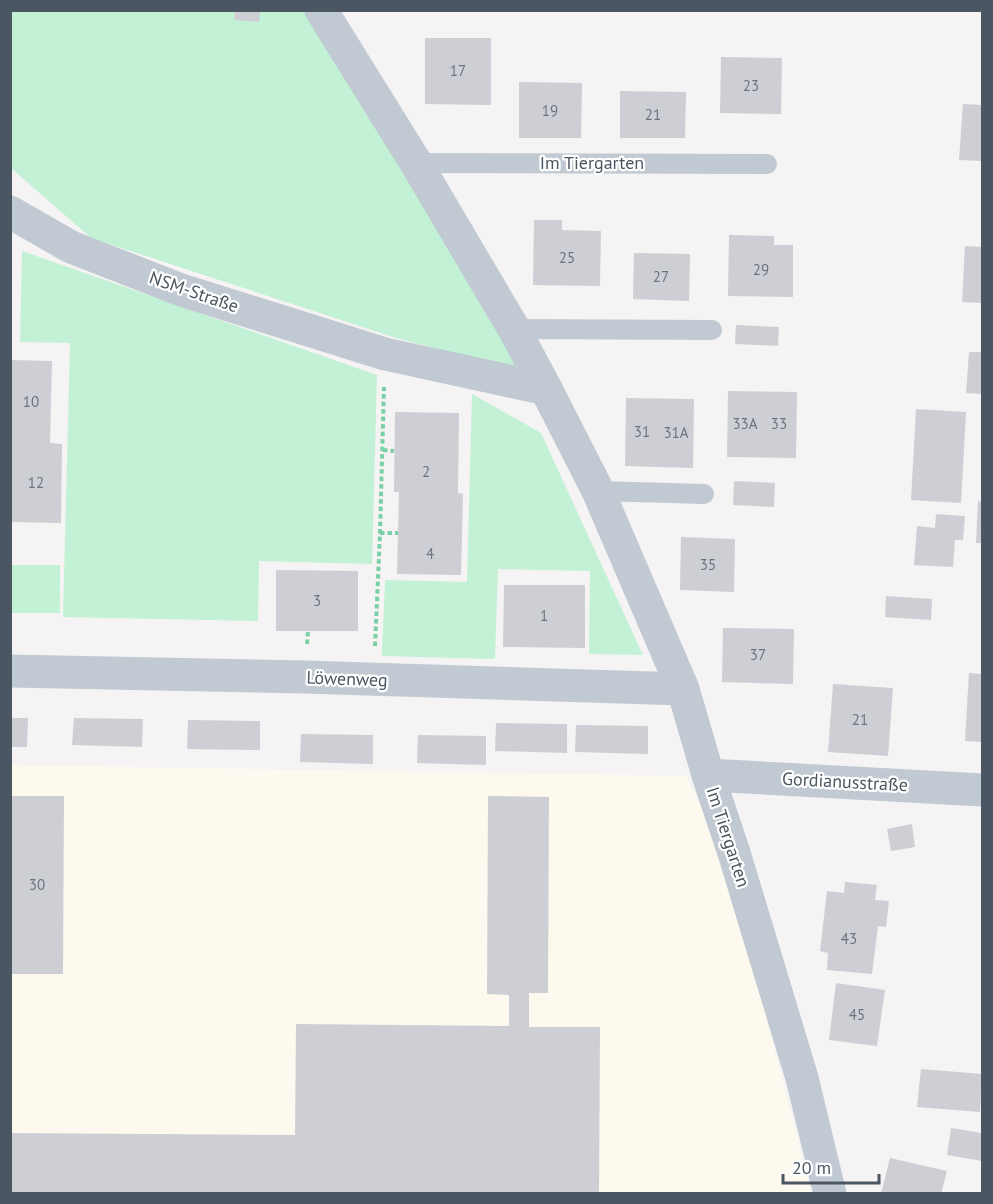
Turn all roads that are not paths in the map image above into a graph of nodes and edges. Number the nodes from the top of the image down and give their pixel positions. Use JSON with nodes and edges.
{"nodes":[{"id":1,"x":321,"y":10,"type":"edge"},
{"id":2,"x":416,"y":163,"type":"junction"},
{"id":3,"x":767,"y":164,"type":"dead end"},
{"id":4,"x":10,"y":212,"type":"edge"},
{"id":5,"x":514,"y":329,"type":"junction"},
{"id":6,"x":712,"y":330,"type":"dead end"},
{"id":7,"x":546,"y":390,"type":"junction"},
{"id":8,"x":598,"y":491,"type":"junction"},
{"id":9,"x":705,"y":494,"type":"dead end"},
{"id":10,"x":10,"y":671,"type":"edge"},
{"id":11,"x":683,"y":689,"type":"junction"},
{"id":12,"x":708,"y":775,"type":"junction"},
{"id":13,"x":982,"y":789,"type":"edge"},
{"id":14,"x":830,"y":1194,"type":"edge"}],
"edges":[{"from":1,"to":2,"type":"street","name":"Im Tiergarten"},
{"from":2,"to":3,"type":"lane","name":"Im Tiergarten"},
{"from":2,"to":5,"type":"street","name":"Im Tiergarten"},
{"from":4,"to":7,"type":"street","name":"NSM-Straße"},
{"from":5,"to":6,"type":"lane"},
{"from":5,"to":7,"type":"street","name":"Im Tiergarten"},
{"from":7,"to":8,"type":"street","name":"Im Tiergarten"},
{"from":8,"to":9,"type":"lane"},
{"from":8,"to":11,"type":"street","name":"Im Tiergarten"},
{"from":10,"to":11,"type":"street","name":"Löwenweg"},
{"from":11,"to":12,"type":"street","name":"Im Tiergarten"},
{"from":12,"to":13,"type":"street","name":"Gordianusstraße"},
{"from":12,"to":14,"type":"street","name":"Im Tiergarten"}]}
